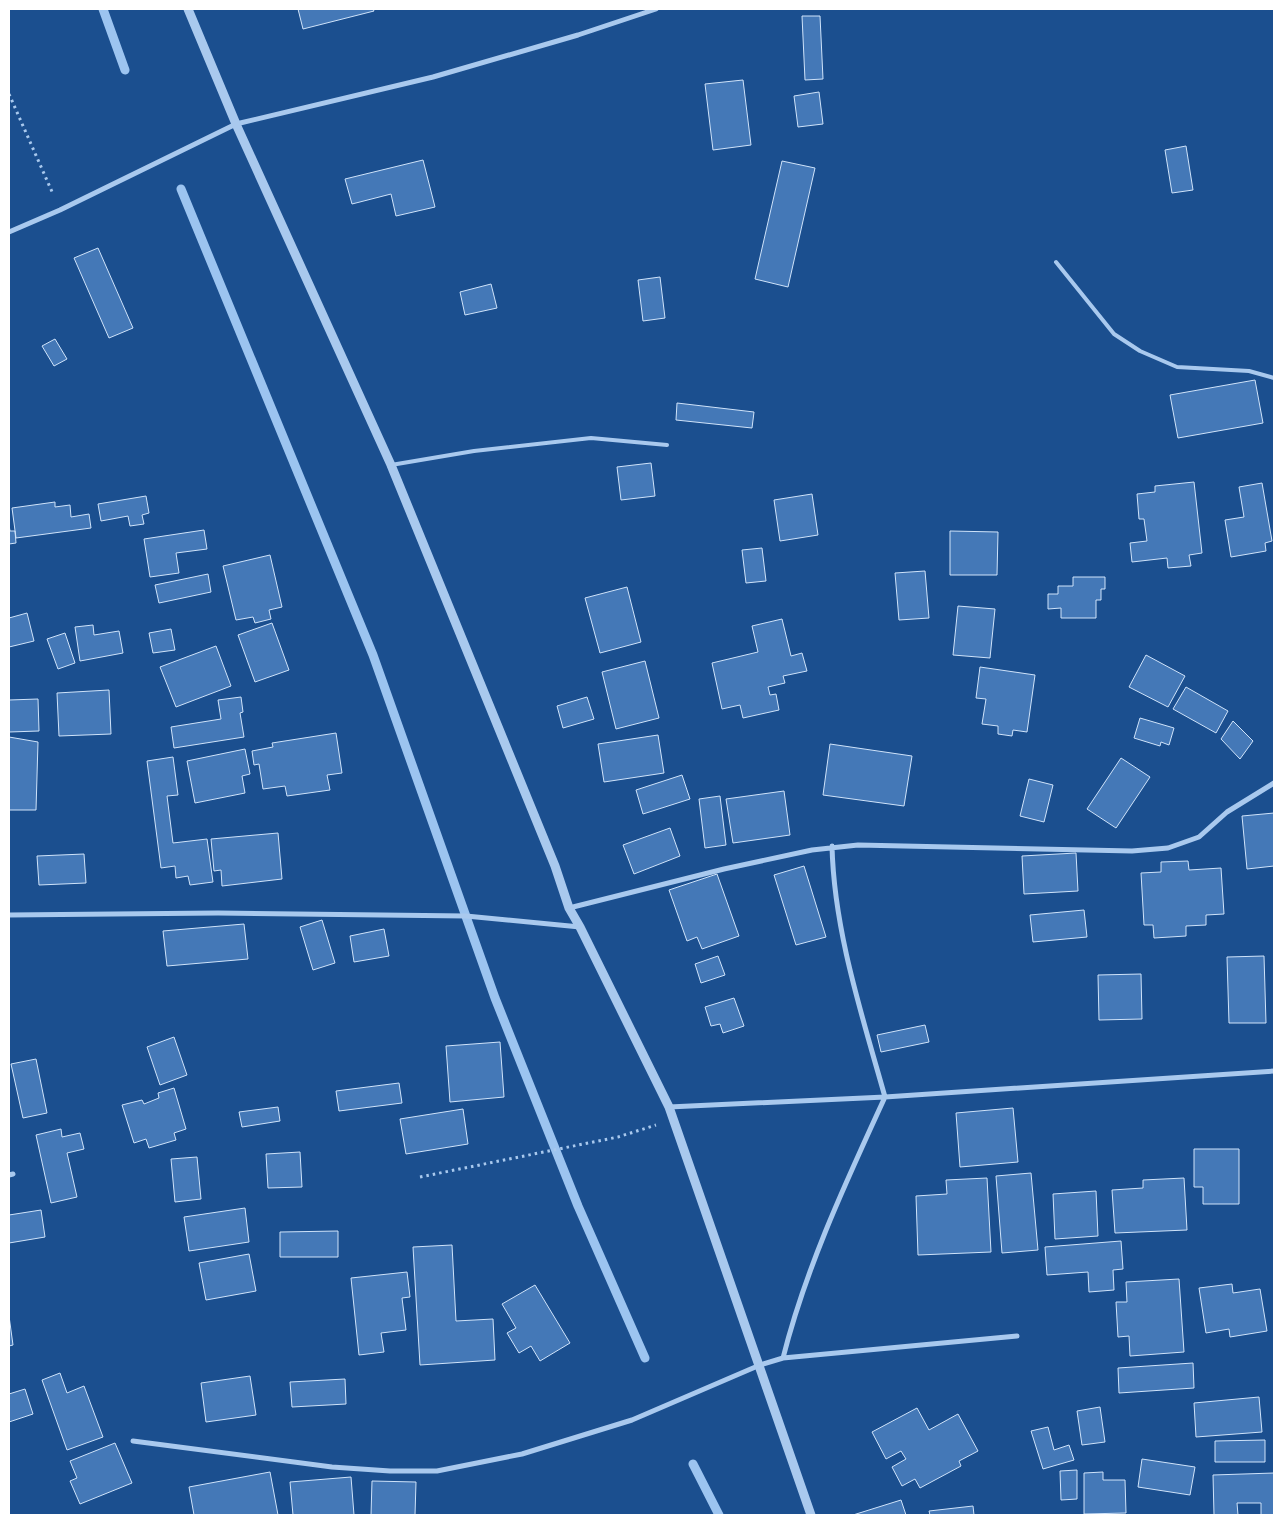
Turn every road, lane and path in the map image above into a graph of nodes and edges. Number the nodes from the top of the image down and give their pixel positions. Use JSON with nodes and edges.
{"nodes":[{"id":1,"x":188,"y":9,"type":"edge"},
{"id":2,"x":656,"y":9,"type":"edge"},
{"id":3,"x":9,"y":94,"type":"edge"},
{"id":4,"x":236,"y":124,"type":"junction"},
{"id":5,"x":60,"y":210,"type":"junction"},
{"id":6,"x":9,"y":232,"type":"edge"},
{"id":7,"x":1056,"y":262,"type":"dead end"},
{"id":8,"x":1274,"y":378,"type":"edge"},
{"id":9,"x":667,"y":445,"type":"dead end"},
{"id":10,"x":391,"y":465,"type":"junction"},
{"id":11,"x":1274,"y":783,"type":"edge"},
{"id":12,"x":832,"y":846,"type":"junction"},
{"id":13,"x":569,"y":908,"type":"junction"},
{"id":14,"x":9,"y":916,"type":"edge"},
{"id":15,"x":580,"y":927,"type":"junction"},
{"id":16,"x":1274,"y":1071,"type":"edge"},
{"id":17,"x":885,"y":1097,"type":"junction"},
{"id":18,"x":670,"y":1112,"type":"junction"},
{"id":19,"x":420,"y":1177,"type":"dead end"},
{"id":20,"x":1016,"y":1336,"type":"dead end"},
{"id":21,"x":783,"y":1358,"type":"junction"},
{"id":22,"x":760,"y":1365,"type":"junction"},
{"id":23,"x":133,"y":1441,"type":"dead end"},
{"id":24,"x":811,"y":1515,"type":"edge"}],
"edges":[{"from":1,"to":4,"type":"street"},
{"from":2,"to":4,"type":"street"},
{"from":3,"to":5,"type":"path"},
{"from":4,"to":5,"type":"street"},
{"from":4,"to":10,"type":"street"},
{"from":5,"to":6,"type":"street"},
{"from":7,"to":8,"type":"lane"},
{"from":9,"to":10,"type":"lane"},
{"from":10,"to":13,"type":"street"},
{"from":11,"to":12,"type":"street"},
{"from":12,"to":13,"type":"street"},
{"from":12,"to":17,"type":"street"},
{"from":13,"to":15,"type":"street"},
{"from":14,"to":15,"type":"street"},
{"from":15,"to":18,"type":"street"},
{"from":16,"to":17,"type":"street"},
{"from":17,"to":18,"type":"street"},
{"from":17,"to":21,"type":"street"},
{"from":18,"to":19,"type":"path"},
{"from":18,"to":22,"type":"street"},
{"from":20,"to":21,"type":"street"},
{"from":21,"to":22,"type":"street"},
{"from":22,"to":23,"type":"street"},
{"from":22,"to":24,"type":"street"}]}
